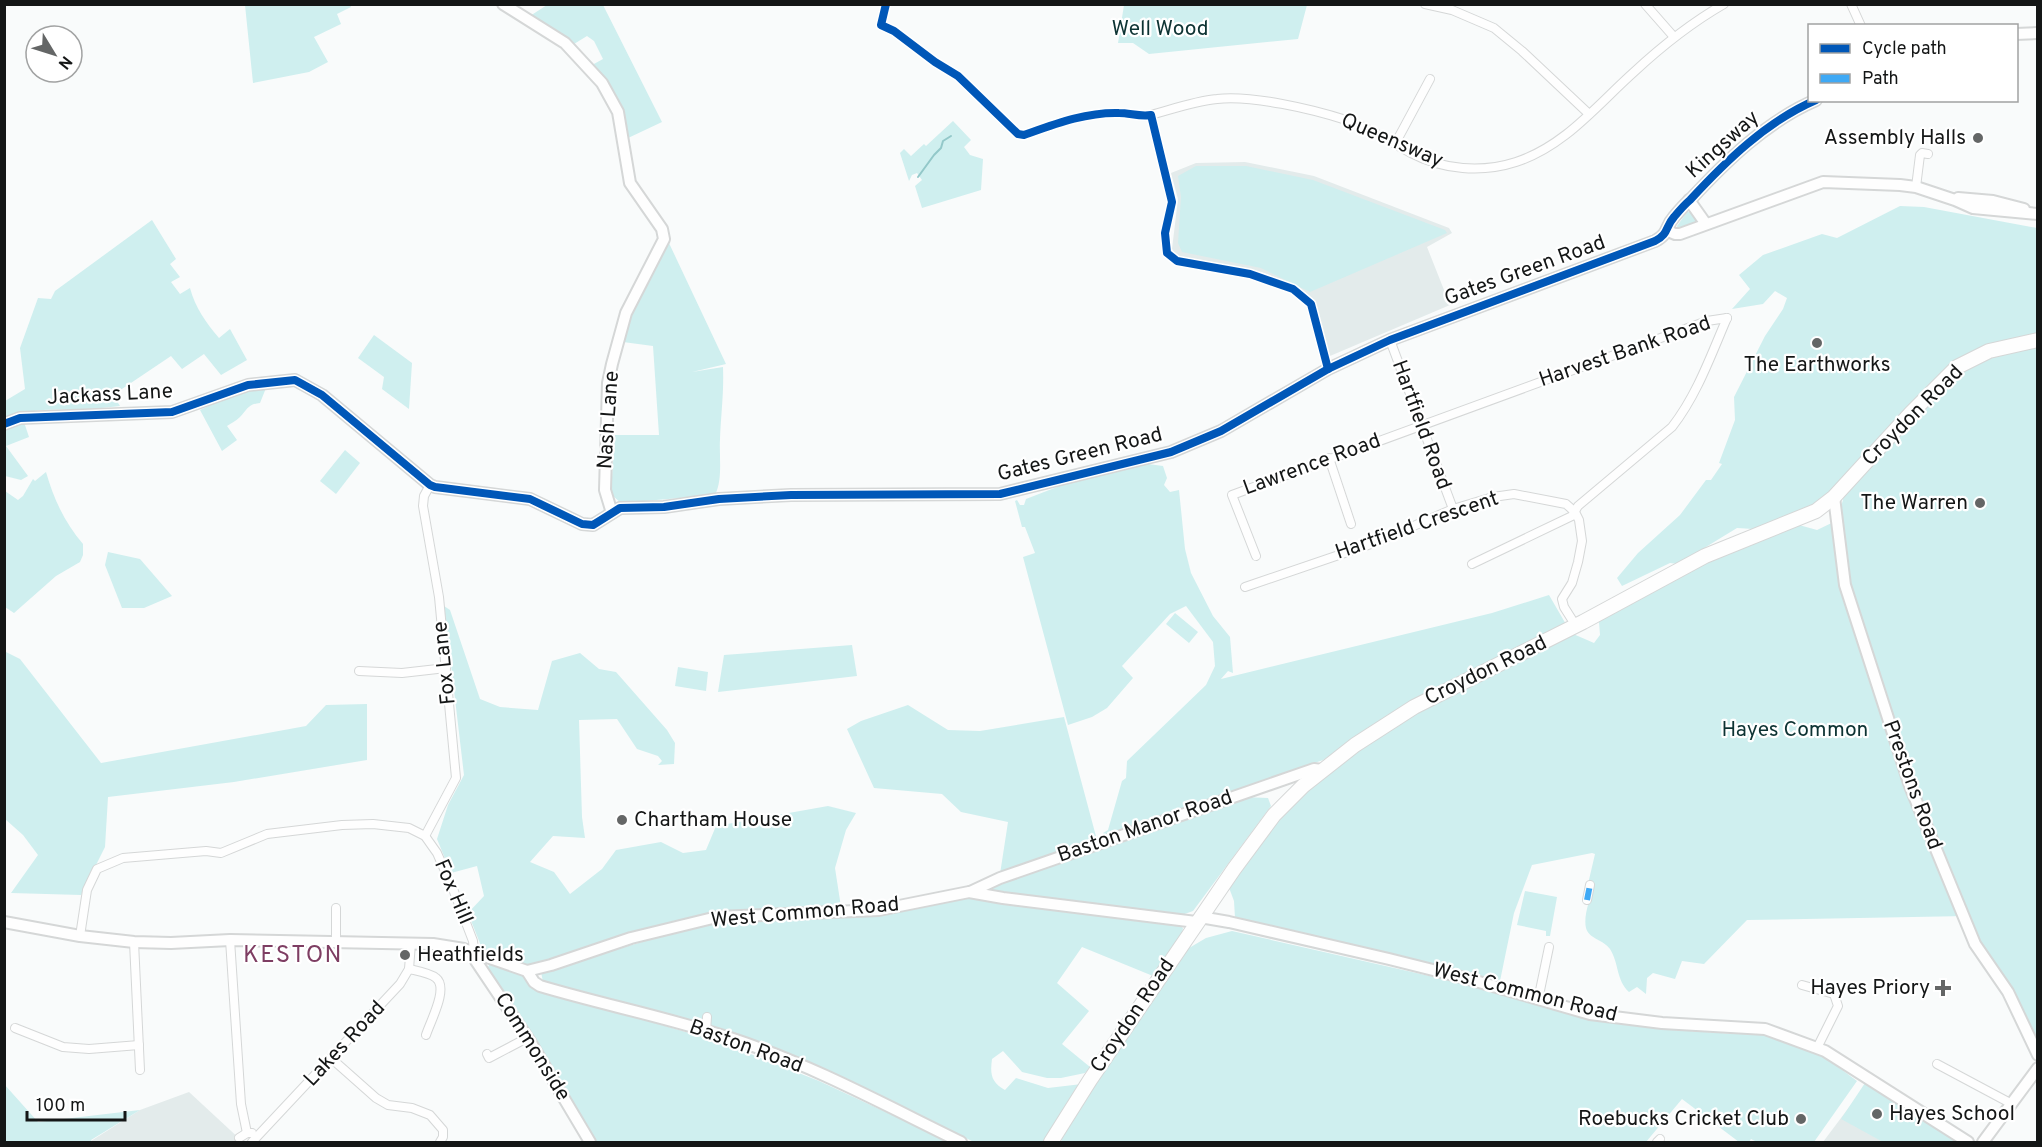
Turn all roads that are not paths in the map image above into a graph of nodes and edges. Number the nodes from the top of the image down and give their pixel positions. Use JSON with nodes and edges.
{"nodes":[{"id":1,"x":1425,"y":4,"type":"edge"},
{"id":2,"x":1645,"y":4,"type":"edge"},
{"id":3,"x":1724,"y":4,"type":"edge"},
{"id":4,"x":1851,"y":4,"type":"edge"},
{"id":5,"x":507,"y":6,"type":"edge"},
{"id":6,"x":1860,"y":24,"type":"edge"},
{"id":7,"x":2037,"y":33,"type":"edge"},
{"id":8,"x":2018,"y":34,"type":"edge"},
{"id":9,"x":1674,"y":37,"type":"junction"},
{"id":10,"x":1430,"y":79,"type":"dead end"},
{"id":11,"x":1812,"y":102,"type":"edge"},
{"id":12,"x":1589,"y":114,"type":"junction"},
{"id":13,"x":1151,"y":115,"type":"dead end"},
{"id":14,"x":1395,"y":144,"type":"junction"},
{"id":15,"x":1928,"y":154,"type":"dead end"},
{"id":16,"x":1916,"y":187,"type":"junction"},
{"id":17,"x":1689,"y":200,"type":"junction"},
{"id":18,"x":2034,"y":213,"type":"edge"},
{"id":19,"x":1706,"y":224,"type":"junction"},
{"id":20,"x":1668,"y":231,"type":"junction"},
{"id":21,"x":1390,"y":340,"type":"junction"},
{"id":22,"x":2037,"y":340,"type":"edge"},
{"id":23,"x":4,"y":424,"type":"edge"},
{"id":24,"x":1421,"y":424,"type":"junction"},
{"id":25,"x":1329,"y":458,"type":"junction"},
{"id":26,"x":429,"y":485,"type":"junction"},
{"id":27,"x":1834,"y":497,"type":"junction"},
{"id":28,"x":1453,"y":509,"type":"junction"},
{"id":29,"x":1575,"y":512,"type":"junction"},
{"id":30,"x":612,"y":513,"type":"junction"},
{"id":31,"x":1351,"y":524,"type":"dead end"},
{"id":32,"x":1256,"y":556,"type":"dead end"},
{"id":33,"x":1472,"y":564,"type":"dead end"},
{"id":34,"x":1245,"y":587,"type":"dead end"},
{"id":35,"x":1576,"y":626,"type":"junction"},
{"id":36,"x":446,"y":668,"type":"junction"},
{"id":37,"x":359,"y":670,"type":"dead end"},
{"id":38,"x":1322,"y":770,"type":"junction"},
{"id":39,"x":425,"y":836,"type":"junction"},
{"id":40,"x":1590,"y":885,"type":"dead end"},
{"id":41,"x":969,"y":892,"type":"junction"},
{"id":42,"x":1587,"y":900,"type":"dead end"},
{"id":43,"x":336,"y":908,"type":"dead end"},
{"id":44,"x":1198,"y":920,"type":"junction"},
{"id":45,"x":4,"y":922,"type":"edge"},
{"id":46,"x":80,"y":936,"type":"junction"},
{"id":47,"x":230,"y":940,"type":"junction"},
{"id":48,"x":336,"y":941,"type":"junction"},
{"id":49,"x":134,"y":942,"type":"junction"},
{"id":50,"x":411,"y":943,"type":"junction"},
{"id":51,"x":1549,"y":947,"type":"dead end"},
{"id":52,"x":474,"y":952,"type":"junction"},
{"id":53,"x":494,"y":960,"type":"junction"},
{"id":54,"x":409,"y":969,"type":"junction"},
{"id":55,"x":526,"y":971,"type":"junction"},
{"id":56,"x":489,"y":979,"type":"junction"},
{"id":57,"x":1802,"y":985,"type":"dead end"},
{"id":58,"x":1538,"y":1000,"type":"junction"},
{"id":59,"x":707,"y":1017,"type":"dead end"},
{"id":60,"x":15,"y":1028,"type":"dead end"},
{"id":61,"x":706,"y":1031,"type":"junction"},
{"id":62,"x":426,"y":1035,"type":"dead end"},
{"id":63,"x":527,"y":1038,"type":"junction"},
{"id":64,"x":139,"y":1045,"type":"junction"},
{"id":65,"x":1817,"y":1048,"type":"junction"},
{"id":66,"x":487,"y":1054,"type":"dead end"},
{"id":67,"x":2037,"y":1055,"type":"edge"},
{"id":68,"x":332,"y":1059,"type":"junction"},
{"id":69,"x":1938,"y":1064,"type":"dead end"},
{"id":70,"x":2037,"y":1068,"type":"edge"},
{"id":71,"x":140,"y":1070,"type":"dead end"},
{"id":72,"x":2012,"y":1104,"type":"junction"},
{"id":73,"x":248,"y":1133,"type":"junction"},
{"id":74,"x":259,"y":1135,"type":"junction"},
{"id":75,"x":239,"y":1138,"type":"dead end"},
{"id":76,"x":252,"y":1143,"type":"edge"},
{"id":77,"x":440,"y":1143,"type":"edge"},
{"id":78,"x":590,"y":1143,"type":"edge"},
{"id":79,"x":961,"y":1143,"type":"edge"},
{"id":80,"x":1051,"y":1143,"type":"edge"},
{"id":81,"x":1968,"y":1143,"type":"edge"},
{"id":82,"x":1983,"y":1143,"type":"edge"}],
"edges":[{"from":1,"to":12,"type":"street"},
{"from":2,"to":9,"type":"street"},
{"from":3,"to":9,"type":"street","name":"Queensway"},
{"from":4,"to":6,"type":"street"},
{"from":5,"to":30,"type":"street","name":"Nash Lane"},
{"from":7,"to":8,"type":"street"},
{"from":9,"to":12,"type":"street","name":"Queensway"},
{"from":10,"to":14,"type":"street"},
{"from":11,"to":17,"type":"street","name":"Kingsway"},
{"from":12,"to":14,"type":"street","name":"Queensway"},
{"from":13,"to":14,"type":"street","name":"Queensway"},
{"from":15,"to":16,"type":"street"},
{"from":16,"to":18,"type":"street","name":"Gates Green Road"},
{"from":16,"to":19,"type":"street","name":"Gates Green Road"},
{"from":17,"to":19,"type":"street","name":"Kingsway"},
{"from":17,"to":20,"type":"street","name":"Kingsway"},
{"from":19,"to":20,"type":"street","name":"Gates Green Road"},
{"from":20,"to":21,"type":"street","name":"Gates Green Road"},
{"from":21,"to":24,"type":"street","name":"Hartfield Road"},
{"from":21,"to":30,"type":"street","name":"Gates Green Road"},
{"from":22,"to":27,"type":"highway","name":"Croydon Road"},
{"from":23,"to":26,"type":"street","name":"Jackass Lane"},
{"from":24,"to":25,"type":"street","name":"Lawrence Road"},
{"from":24,"to":28,"type":"street","name":"Hartfield Road"},
{"from":24,"to":29,"type":"street","name":"Harvest Bank Road"},
{"from":25,"to":31,"type":"street"},
{"from":25,"to":32,"type":"street","name":"Lawrence Road"},
{"from":26,"to":30,"type":"street","name":"Gates Green Road"},
{"from":26,"to":36,"type":"street","name":"Fox Lane"},
{"from":27,"to":35,"type":"highway","name":"Croydon Road"},
{"from":27,"to":67,"type":"street","name":"Prestons Road"},
{"from":28,"to":29,"type":"street","name":"Hartfield Crescent"},
{"from":28,"to":34,"type":"street","name":"Hartfield Crescent"},
{"from":29,"to":33,"type":"street"},
{"from":29,"to":35,"type":"street"},
{"from":35,"to":38,"type":"highway","name":"Croydon Road"},
{"from":36,"to":37,"type":"street"},
{"from":36,"to":39,"type":"street","name":"Fox Lane"},
{"from":38,"to":41,"type":"street","name":"Baston Manor Road"},
{"from":38,"to":44,"type":"highway","name":"Croydon Road"},
{"from":39,"to":46,"type":"street"},
{"from":39,"to":52,"type":"street","name":"Fox Hill"},
{"from":40,"to":42,"type":"street"},
{"from":41,"to":44,"type":"street","name":"West Common Road"},
{"from":41,"to":55,"type":"street","name":"West Common Road"},
{"from":43,"to":48,"type":"street"},
{"from":44,"to":58,"type":"street","name":"West Common Road"},
{"from":44,"to":80,"type":"highway","name":"Croydon Road"},
{"from":45,"to":46,"type":"street"},
{"from":46,"to":49,"type":"street"},
{"from":47,"to":48,"type":"street"},
{"from":47,"to":49,"type":"street"},
{"from":47,"to":73,"type":"street"},
{"from":48,"to":50,"type":"street"},
{"from":49,"to":64,"type":"street"},
{"from":50,"to":52,"type":"street"},
{"from":50,"to":54,"type":"street"},
{"from":51,"to":58,"type":"street"},
{"from":52,"to":53,"type":"street"},
{"from":52,"to":56,"type":"street","name":"Commonside"},
{"from":53,"to":55,"type":"street"},
{"from":53,"to":56,"type":"street"},
{"from":54,"to":62,"type":"street"},
{"from":54,"to":68,"type":"street","name":"Lakes Road"},
{"from":55,"to":61,"type":"street","name":"Baston Road"},
{"from":56,"to":63,"type":"street","name":"Commonside"},
{"from":57,"to":65,"type":"street"},
{"from":58,"to":65,"type":"street","name":"West Common Road"},
{"from":59,"to":61,"type":"street"},
{"from":60,"to":64,"type":"street"},
{"from":61,"to":79,"type":"street","name":"Baston Road"},
{"from":63,"to":66,"type":"street"},
{"from":63,"to":78,"type":"street","name":"Commonside"},
{"from":64,"to":71,"type":"street"},
{"from":65,"to":81,"type":"street","name":"West Common Road"},
{"from":68,"to":74,"type":"street","name":"Lakes Road"},
{"from":68,"to":77,"type":"street"},
{"from":69,"to":72,"type":"street"},
{"from":70,"to":72,"type":"street"},
{"from":72,"to":82,"type":"street"},
{"from":73,"to":74,"type":"street"},
{"from":73,"to":75,"type":"street"},
{"from":74,"to":76,"type":"street","name":"Lakes Road"}]}
